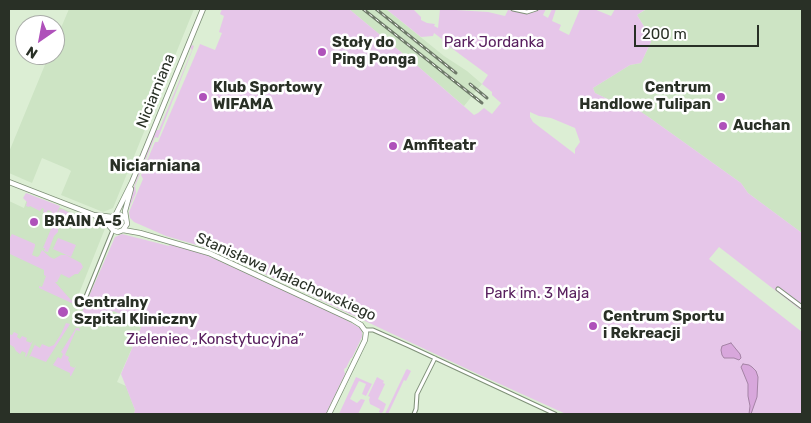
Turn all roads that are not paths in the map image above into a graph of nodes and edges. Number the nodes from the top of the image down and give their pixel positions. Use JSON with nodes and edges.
{"nodes":[{"id":1,"x":203,"y":9,"type":"edge"},
{"id":2,"x":512,"y":9,"type":"edge"},
{"id":3,"x":536,"y":9,"type":"edge"},
{"id":4,"x":9,"y":182,"type":"edge"},
{"id":5,"x":132,"y":182,"type":"junction"},
{"id":6,"x":94,"y":215,"type":"junction"},
{"id":7,"x":114,"y":216,"type":"junction"},
{"id":8,"x":125,"y":218,"type":"junction"},
{"id":9,"x":126,"y":224,"type":"junction"},
{"id":10,"x":109,"y":225,"type":"junction"},
{"id":11,"x":113,"y":230,"type":"junction"},
{"id":12,"x":123,"y":230,"type":"junction"},
{"id":13,"x":140,"y":233,"type":"junction"},
{"id":14,"x":778,"y":288,"type":"dead end"},
{"id":15,"x":85,"y":299,"type":"dead end"},
{"id":16,"x":802,"y":307,"type":"edge"},
{"id":17,"x":365,"y":330,"type":"junction"},
{"id":18,"x":435,"y":358,"type":"junction"},
{"id":19,"x":329,"y":414,"type":"edge"},
{"id":20,"x":414,"y":414,"type":"edge"},
{"id":21,"x":555,"y":414,"type":"edge"}],
"edges":[{"from":1,"to":5,"type":"street","name":"Niciarniana"},
{"from":2,"to":3,"type":"street"},
{"from":4,"to":6,"type":"street"},
{"from":5,"to":7,"type":"street","name":"Niciarniana"},
{"from":5,"to":8,"type":"street","name":"Niciarniana"},
{"from":6,"to":7,"type":"street"},
{"from":6,"to":10,"type":"street"},
{"from":7,"to":8,"type":"street"},
{"from":7,"to":10,"type":"street"},
{"from":8,"to":9,"type":"street"},
{"from":9,"to":12,"type":"street"},
{"from":9,"to":13,"type":"street","name":"Stanisława Małachowskiego"},
{"from":10,"to":11,"type":"street"},
{"from":11,"to":12,"type":"street"},
{"from":11,"to":15,"type":"street"},
{"from":12,"to":13,"type":"street","name":"Stanisława Małachowskiego"},
{"from":13,"to":17,"type":"street","name":"Stanisława Małachowskiego"},
{"from":14,"to":16,"type":"street"},
{"from":17,"to":18,"type":"street","name":"Stanisława Małachowskiego"},
{"from":17,"to":19,"type":"street"},
{"from":18,"to":20,"type":"street"},
{"from":18,"to":21,"type":"street","name":"Stanisława Małachowskiego"}]}
